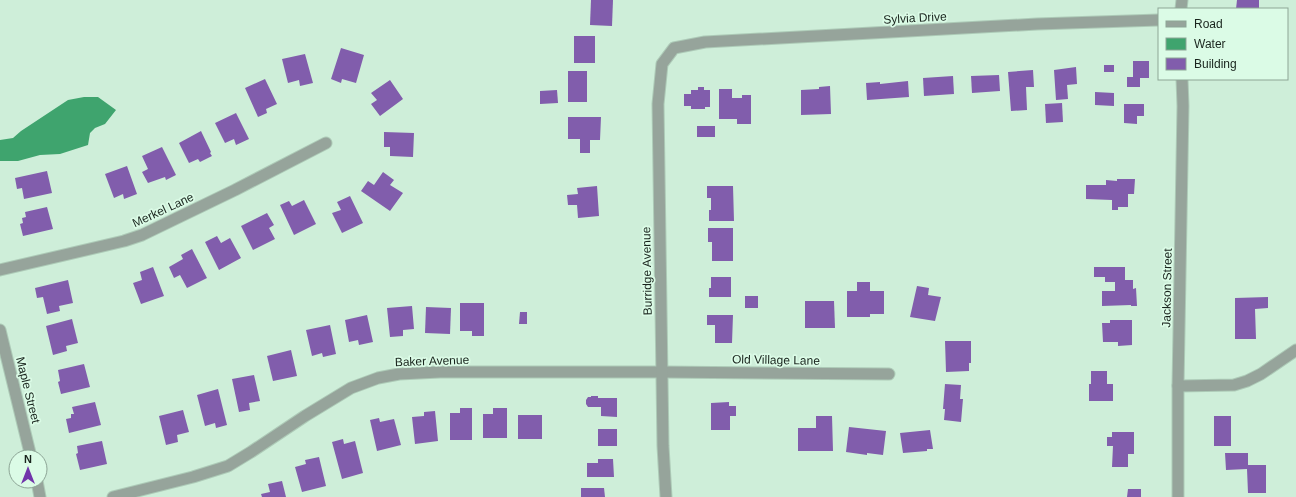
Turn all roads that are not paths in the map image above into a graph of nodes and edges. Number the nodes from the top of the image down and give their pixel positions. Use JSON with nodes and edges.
{"nodes":[{"id":1,"x":1158,"y":20,"type":"edge"},
{"id":2,"x":674,"y":48,"type":"joint"},
{"id":3,"x":1182,"y":80,"type":"edge"},
{"id":4,"x":326,"y":143,"type":"dead end"},
{"id":5,"x":0,"y":270,"type":"edge"},
{"id":6,"x":0,"y":330,"type":"edge"},
{"id":7,"x":1296,"y":350,"type":"edge"},
{"id":8,"x":662,"y":372,"type":"junction"},
{"id":9,"x":889,"y":374,"type":"dead end"},
{"id":10,"x":1178,"y":386,"type":"junction"},
{"id":11,"x":29,"y":449,"type":"edge"},
{"id":12,"x":113,"y":497,"type":"edge"},
{"id":13,"x":666,"y":497,"type":"edge"},
{"id":14,"x":1178,"y":497,"type":"edge"}],
"edges":[{"from":1,"to":2,"type":"street","name":"Sylvia Drive"},
{"from":2,"to":8,"type":"street","name":"Burridge Avenue"},
{"from":3,"to":10,"type":"street","name":"Jackson Street"},
{"from":4,"to":5,"type":"street","name":"Merkel Lane"},
{"from":6,"to":11,"type":"street","name":"Maple Street"},
{"from":7,"to":10,"type":"street"},
{"from":8,"to":9,"type":"street","name":"Old Village Lane"},
{"from":8,"to":12,"type":"street","name":"Baker Avenue"},
{"from":8,"to":13,"type":"street","name":"Burridge Avenue"},
{"from":10,"to":14,"type":"street","name":"Jackson Street"}]}
